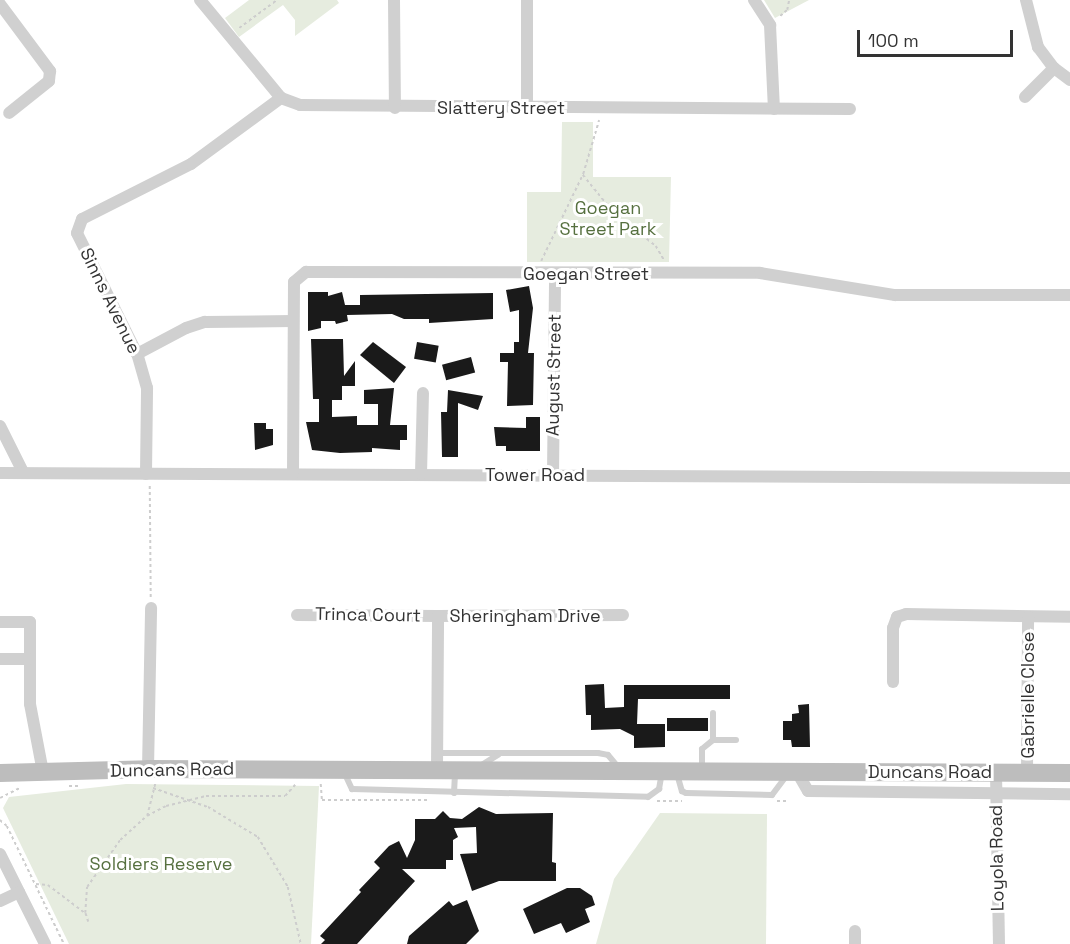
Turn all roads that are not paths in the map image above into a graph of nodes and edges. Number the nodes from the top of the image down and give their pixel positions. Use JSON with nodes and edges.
{"nodes":[{"id":1,"x":200,"y":0,"type":"edge"},
{"id":2,"x":394,"y":0,"type":"edge"},
{"id":3,"x":527,"y":0,"type":"edge"},
{"id":4,"x":754,"y":0,"type":"edge"},
{"id":5,"x":1026,"y":0,"type":"edge"},
{"id":6,"x":0,"y":4,"type":"edge"},
{"id":7,"x":1054,"y":68,"type":"junction"},
{"id":8,"x":1070,"y":80,"type":"edge"},
{"id":9,"x":1025,"y":97,"type":"dead end"},
{"id":10,"x":281,"y":98,"type":"junction"},
{"id":11,"x":527,"y":107,"type":"junction"},
{"id":12,"x":395,"y":108,"type":"junction"},
{"id":13,"x":774,"y":109,"type":"junction"},
{"id":14,"x":850,"y":109,"type":"dead end"},
{"id":15,"x":9,"y":113,"type":"dead end"},
{"id":16,"x":555,"y":274,"type":"junction"},
{"id":17,"x":1070,"y":295,"type":"edge"},
{"id":18,"x":293,"y":321,"type":"junction"},
{"id":19,"x":137,"y":354,"type":"junction"},
{"id":20,"x":423,"y":393,"type":"dead end"},
{"id":21,"x":0,"y":426,"type":"edge"},
{"id":22,"x":23,"y":472,"type":"junction"},
{"id":23,"x":0,"y":473,"type":"edge"},
{"id":24,"x":148,"y":473,"type":"junction"},
{"id":25,"x":293,"y":473,"type":"junction"},
{"id":26,"x":421,"y":474,"type":"junction"},
{"id":27,"x":554,"y":475,"type":"junction"},
{"id":28,"x":1070,"y":478,"type":"edge"},
{"id":29,"x":151,"y":608,"type":"road end"},
{"id":30,"x":297,"y":615,"type":"dead end"},
{"id":31,"x":623,"y":615,"type":"dead end"},
{"id":32,"x":438,"y":616,"type":"junction"},
{"id":33,"x":1028,"y":617,"type":"junction"},
{"id":34,"x":1070,"y":617,"type":"edge"},
{"id":35,"x":0,"y":622,"type":"edge"},
{"id":36,"x":0,"y":659,"type":"edge"},
{"id":37,"x":30,"y":659,"type":"junction"},
{"id":38,"x":893,"y":682,"type":"dead end"},
{"id":39,"x":713,"y":713,"type":"dead end"},
{"id":40,"x":713,"y":740,"type":"junction"},
{"id":41,"x":736,"y":740,"type":"dead end"},
{"id":42,"x":505,"y":753,"type":"junction"},
{"id":43,"x":443,"y":764,"type":"junction"},
{"id":44,"x":344,"y":770,"type":"junction"},
{"id":45,"x":475,"y":771,"type":"junction"},
{"id":46,"x":622,"y":771,"type":"junction"},
{"id":47,"x":669,"y":771,"type":"junction"},
{"id":48,"x":702,"y":771,"type":"junction"},
{"id":49,"x":43,"y":772,"type":"junction"},
{"id":50,"x":793,"y":772,"type":"junction"},
{"id":51,"x":0,"y":773,"type":"edge"},
{"id":52,"x":21,"y":773,"type":"junction"},
{"id":53,"x":996,"y":773,"type":"junction"},
{"id":54,"x":1028,"y":773,"type":"junction"},
{"id":55,"x":1070,"y":773,"type":"edge"},
{"id":56,"x":152,"y":776,"type":"junction"},
{"id":57,"x":0,"y":787,"type":"edge"},
{"id":58,"x":454,"y":793,"type":"junction"},
{"id":59,"x":996,"y":794,"type":"junction"},
{"id":60,"x":1070,"y":794,"type":"edge"},
{"id":61,"x":0,"y":854,"type":"edge"},
{"id":62,"x":19,"y":892,"type":"junction"},
{"id":63,"x":0,"y":901,"type":"edge"},
{"id":64,"x":45,"y":944,"type":"edge"},
{"id":65,"x":999,"y":944,"type":"edge"}],
"edges":[{"from":1,"to":10,"type":"street"},
{"from":2,"to":12,"type":"street"},
{"from":3,"to":11,"type":"street"},
{"from":4,"to":13,"type":"street"},
{"from":5,"to":7,"type":"street"},
{"from":6,"to":15,"type":"street"},
{"from":7,"to":8,"type":"street"},
{"from":7,"to":9,"type":"street"},
{"from":10,"to":12,"type":"street","name":"Slattery Street"},
{"from":10,"to":19,"type":"street","name":"Sinns Avenue"},
{"from":11,"to":12,"type":"street","name":"Slattery Street"},
{"from":11,"to":13,"type":"street","name":"Slattery Street"},
{"from":13,"to":14,"type":"street","name":"Slattery Street"},
{"from":16,"to":17,"type":"street","name":"Goegan Street"},
{"from":16,"to":18,"type":"street","name":"Goegan Street"},
{"from":16,"to":27,"type":"street","name":"August Street"},
{"from":18,"to":19,"type":"street"},
{"from":18,"to":25,"type":"street","name":"Goegan Street"},
{"from":19,"to":24,"type":"street","name":"Sinns Avenue"},
{"from":20,"to":26,"type":"street"},
{"from":21,"to":22,"type":"street"},
{"from":22,"to":23,"type":"street","name":"Tower Road"},
{"from":22,"to":24,"type":"street","name":"Tower Road"},
{"from":24,"to":25,"type":"street","name":"Tower Road"},
{"from":25,"to":26,"type":"street","name":"Tower Road"},
{"from":26,"to":27,"type":"street","name":"Tower Road"},
{"from":27,"to":28,"type":"street","name":"Tower Road"},
{"from":29,"to":56,"type":"street"},
{"from":30,"to":32,"type":"street","name":"Trinca Court"},
{"from":31,"to":32,"type":"street","name":"Sheringham Drive"},
{"from":32,"to":43,"type":"street","name":"Sheringham Drive"},
{"from":33,"to":34,"type":"street","name":"Gabrielle Close"},
{"from":33,"to":38,"type":"street","name":"Gabrielle Close"},
{"from":33,"to":54,"type":"street","name":"Gabrielle Close"},
{"from":35,"to":37,"type":"street"},
{"from":36,"to":37,"type":"street"},
{"from":37,"to":49,"type":"street"},
{"from":39,"to":40,"type":"lane"},
{"from":40,"to":41,"type":"lane"},
{"from":40,"to":48,"type":"lane"},
{"from":42,"to":43,"type":"lane","name":"Duncans Road"},
{"from":42,"to":45,"type":"lane"},
{"from":42,"to":46,"type":"lane","name":"Duncans Road"},
{"from":43,"to":44,"type":"main road","name":"Duncans Road"},
{"from":43,"to":45,"type":"main road","name":"Duncans Road"},
{"from":43,"to":58,"type":"lane"},
{"from":44,"to":56,"type":"main road","name":"Duncans Road"},
{"from":44,"to":58,"type":"lane"},
{"from":45,"to":46,"type":"main road","name":"Duncans Road"},
{"from":46,"to":47,"type":"main road","name":"Duncans Road"},
{"from":47,"to":48,"type":"main road","name":"Duncans Road"},
{"from":47,"to":50,"type":"lane"},
{"from":47,"to":58,"type":"lane"},
{"from":48,"to":50,"type":"main road","name":"Duncans Road"},
{"from":49,"to":52,"type":"main road","name":"Duncans Road"},
{"from":49,"to":56,"type":"main road","name":"Duncans Road"},
{"from":50,"to":53,"type":"main road","name":"Duncans Road"},
{"from":50,"to":59,"type":"street"},
{"from":51,"to":52,"type":"main road","name":"Duncans Road"},
{"from":52,"to":57,"type":"main road"},
{"from":53,"to":54,"type":"main road","name":"Duncans Road"},
{"from":53,"to":59,"type":"street","name":"Loyola Road"},
{"from":54,"to":55,"type":"main road","name":"Duncans Road"},
{"from":59,"to":60,"type":"street"},
{"from":59,"to":65,"type":"street","name":"Loyola Road"},
{"from":61,"to":62,"type":"street"},
{"from":62,"to":63,"type":"street"},
{"from":62,"to":64,"type":"street"}]}
